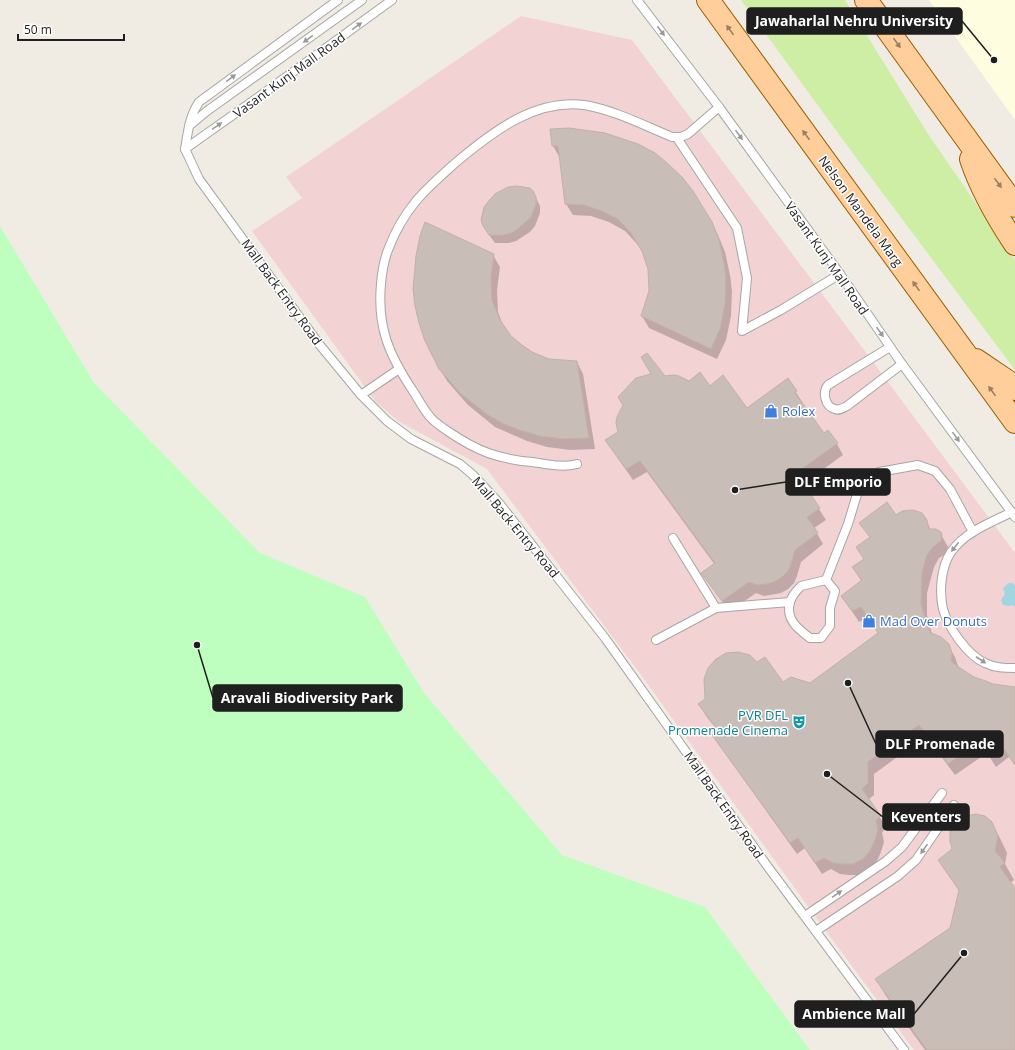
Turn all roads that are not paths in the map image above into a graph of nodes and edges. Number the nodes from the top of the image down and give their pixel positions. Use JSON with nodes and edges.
{"nodes":[{"id":1,"x":338,"y":0,"type":"edge"},
{"id":2,"x":362,"y":0,"type":"edge"},
{"id":3,"x":392,"y":0,"type":"edge"},
{"id":4,"x":637,"y":0,"type":"edge"},
{"id":5,"x":708,"y":0,"type":"edge"},
{"id":6,"x":866,"y":0,"type":"edge"},
{"id":7,"x":719,"y":106,"type":"junction"},
{"id":8,"x":189,"y":126,"type":"junction"},
{"id":9,"x":963,"y":135,"type":"junction"},
{"id":10,"x":677,"y":138,"type":"junction"},
{"id":11,"x":185,"y":149,"type":"junction"},
{"id":12,"x":1015,"y":206,"type":"edge"},
{"id":13,"x":1015,"y":244,"type":"edge"},
{"id":14,"x":840,"y":274,"type":"junction"},
{"id":15,"x":890,"y":347,"type":"junction"},
{"id":16,"x":962,"y":350,"type":"junction"},
{"id":17,"x":902,"y":364,"type":"junction"},
{"id":18,"x":399,"y":369,"type":"junction"},
{"id":19,"x":1015,"y":389,"type":"edge"},
{"id":20,"x":361,"y":395,"type":"junction"},
{"id":21,"x":1015,"y":422,"type":"edge"},
{"id":22,"x":577,"y":464,"type":"dead end"},
{"id":23,"x":1013,"y":515,"type":"edge"},
{"id":24,"x":973,"y":532,"type":"junction"},
{"id":25,"x":673,"y":538,"type":"dead end"},
{"id":26,"x":826,"y":580,"type":"junction"},
{"id":27,"x":790,"y":602,"type":"junction"},
{"id":28,"x":716,"y":608,"type":"junction"},
{"id":29,"x":656,"y":640,"type":"dead end"},
{"id":30,"x":1015,"y":668,"type":"edge"},
{"id":31,"x":942,"y":793,"type":"dead end"},
{"id":32,"x":954,"y":805,"type":"dead end"},
{"id":33,"x":805,"y":916,"type":"junction"},
{"id":34,"x":816,"y":931,"type":"junction"},
{"id":35,"x":904,"y":1050,"type":"edge"}],
"edges":[{"from":8,"to":1,"type":"lane","one_way":true},
{"from":2,"to":8,"type":"lane","name":"Vasant Kunj Mall Road","one_way":true},
{"from":11,"to":3,"type":"lane","name":"Vasant Kunj Mall Road","one_way":true},
{"from":4,"to":7,"type":"lane","name":"Vasant Kunj Mall Road","one_way":true},
{"from":16,"to":5,"type":"main road","name":"Nelson Mandela Marg","one_way":true},
{"from":6,"to":9,"type":"main road","one_way":true},
{"from":7,"to":10,"type":"lane"},
{"from":7,"to":14,"type":"lane","name":"Vasant Kunj Mall Road","one_way":true},
{"from":8,"to":11,"type":"lane"},
{"from":9,"to":12,"type":"main road","one_way":true},
{"from":9,"to":13,"type":"main road"},
{"from":10,"to":14,"type":"lane"},
{"from":10,"to":18,"type":"lane"},
{"from":11,"to":20,"type":"lane","name":"Mall Back Entry Road"},
{"from":14,"to":15,"type":"lane","name":"Vasant Kunj Mall Road","one_way":true},
{"from":15,"to":17,"type":"lane","name":"Vasant Kunj Mall Road"},
{"from":15,"to":17,"type":"lane"},
{"from":16,"to":19,"type":"main road"},
{"from":21,"to":16,"type":"main road","name":"Nelson Mandela Marg","one_way":true},
{"from":17,"to":23,"type":"lane","name":"Vasant Kunj Mall Road","one_way":true},
{"from":18,"to":20,"type":"lane"},
{"from":18,"to":22,"type":"lane"},
{"from":20,"to":33,"type":"lane","name":"Mall Back Entry Road"},
{"from":23,"to":24,"type":"lane"},
{"from":24,"to":26,"type":"lane"},
{"from":24,"to":30,"type":"lane","one_way":true},
{"from":25,"to":28,"type":"lane"},
{"from":26,"to":27,"type":"lane"},
{"from":26,"to":27,"type":"lane"},
{"from":27,"to":28,"type":"lane"},
{"from":28,"to":29,"type":"lane"},
{"from":33,"to":31,"type":"lane","one_way":true},
{"from":32,"to":34,"type":"lane","one_way":true},
{"from":33,"to":34,"type":"lane","name":"Mall Back Entry Road"},
{"from":34,"to":35,"type":"lane","name":"Mall Back Entry Road"}]}
